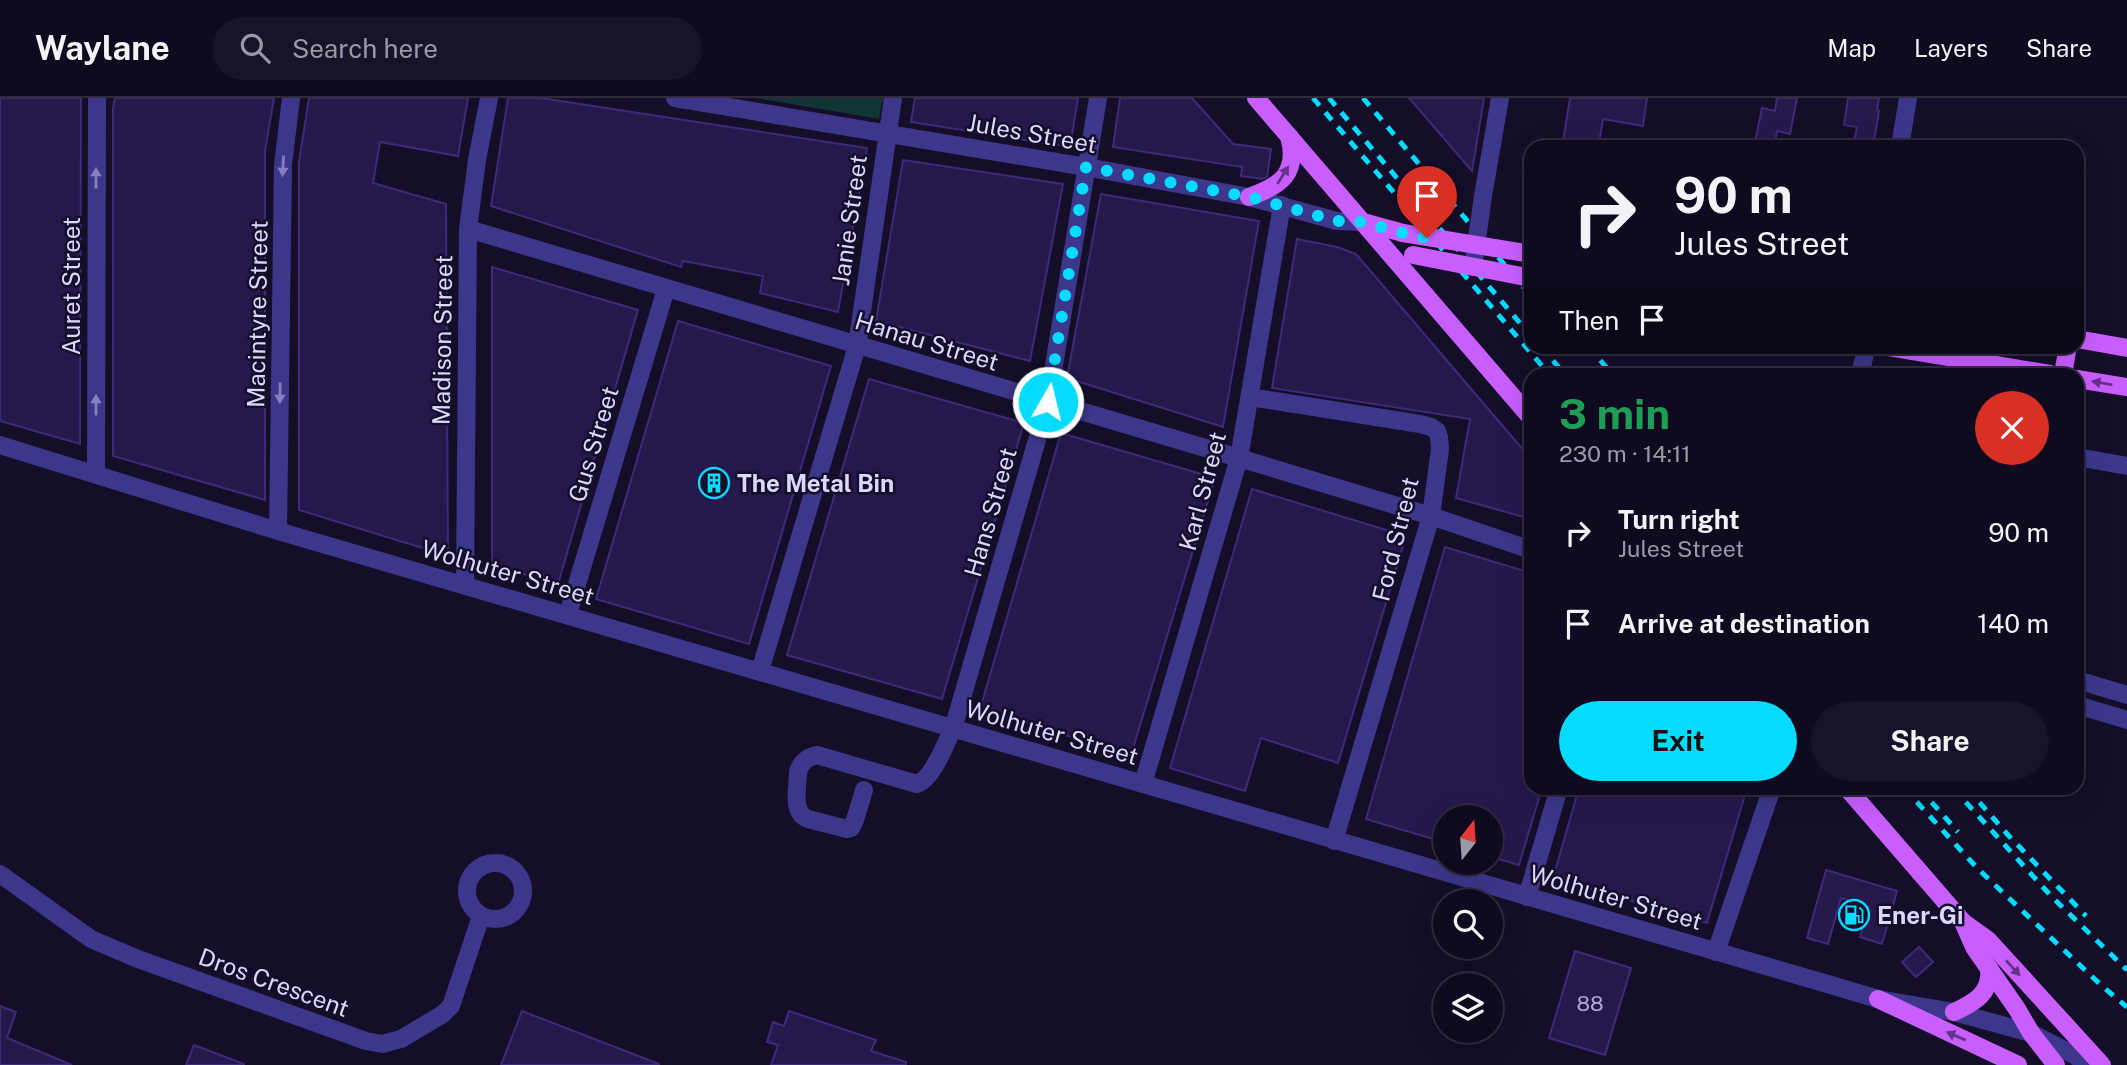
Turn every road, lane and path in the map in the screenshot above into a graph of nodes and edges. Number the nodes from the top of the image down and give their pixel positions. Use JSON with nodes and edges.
{"nodes":[{"id":1,"x":97,"y":98,"type":"edge"},
{"id":2,"x":291,"y":98,"type":"edge"},
{"id":3,"x":489,"y":98,"type":"edge"},
{"id":4,"x":892,"y":98,"type":"edge"},
{"id":5,"x":1098,"y":98,"type":"edge"},
{"id":6,"x":1256,"y":98,"type":"edge"},
{"id":7,"x":1500,"y":98,"type":"edge"},
{"id":8,"x":1908,"y":98,"type":"edge"},
{"id":9,"x":687,"y":99,"type":"edge"},
{"id":10,"x":886,"y":133,"type":"junction"},
{"id":11,"x":1289,"y":136,"type":"junction"},
{"id":12,"x":1901,"y":140,"type":"edge"},
{"id":13,"x":1086,"y":167,"type":"junction"},
{"id":14,"x":1250,"y":197,"type":"junction"},
{"id":15,"x":1282,"y":205,"type":"junction"},
{"id":16,"x":1337,"y":221,"type":"junction"},
{"id":17,"x":1363,"y":222,"type":"junction"},
{"id":18,"x":468,"y":229,"type":"junction"},
{"id":19,"x":1381,"y":245,"type":"junction"},
{"id":20,"x":1475,"y":246,"type":"junction"},
{"id":21,"x":1524,"y":253,"type":"edge"},
{"id":22,"x":1472,"y":267,"type":"junction"},
{"id":23,"x":1524,"y":277,"type":"edge"},
{"id":24,"x":666,"y":289,"type":"junction"},
{"id":25,"x":2084,"y":340,"type":"edge"},
{"id":26,"x":857,"y":346,"type":"junction"},
{"id":27,"x":2127,"y":348,"type":"edge"},
{"id":28,"x":1930,"y":354,"type":"edge"},
{"id":29,"x":2014,"y":368,"type":"edge"},
{"id":30,"x":2084,"y":380,"type":"edge"},
{"id":31,"x":2127,"y":387,"type":"edge"},
{"id":32,"x":1250,"y":397,"type":"junction"},
{"id":33,"x":1048,"y":402,"type":"junction"},
{"id":34,"x":1524,"y":410,"type":"edge"},
{"id":35,"x":0,"y":445,"type":"edge"},
{"id":36,"x":1240,"y":458,"type":"junction"},
{"id":37,"x":2084,"y":458,"type":"edge"},
{"id":38,"x":2127,"y":466,"type":"edge"},
{"id":39,"x":96,"y":473,"type":"junction"},
{"id":40,"x":1431,"y":516,"type":"junction"},
{"id":41,"x":278,"y":531,"type":"junction"},
{"id":42,"x":1524,"y":548,"type":"edge"},
{"id":43,"x":465,"y":585,"type":"junction"},
{"id":44,"x":568,"y":614,"type":"junction"},
{"id":45,"x":760,"y":671,"type":"junction"},
{"id":46,"x":2084,"y":682,"type":"edge"},
{"id":47,"x":2127,"y":695,"type":"edge"},
{"id":48,"x":2084,"y":707,"type":"edge"},
{"id":49,"x":2127,"y":720,"type":"edge"},
{"id":50,"x":953,"y":729,"type":"junction"},
{"id":51,"x":1143,"y":784,"type":"junction"},
{"id":52,"x":864,"y":790,"type":"dead end"},
{"id":53,"x":1557,"y":795,"type":"edge"},
{"id":54,"x":1770,"y":795,"type":"edge"},
{"id":55,"x":1853,"y":795,"type":"edge"},
{"id":56,"x":1334,"y":841,"type":"junction"},
{"id":57,"x":0,"y":874,"type":"edge"},
{"id":58,"x":1527,"y":897,"type":"junction"},
{"id":59,"x":481,"y":916,"type":"dead end"},
{"id":60,"x":1963,"y":922,"type":"junction"},
{"id":61,"x":1716,"y":952,"type":"junction"},
{"id":62,"x":1989,"y":968,"type":"junction"},
{"id":63,"x":1878,"y":999,"type":"junction"},
{"id":64,"x":1954,"y":1013,"type":"junction"},
{"id":65,"x":2031,"y":1033,"type":"junction"},
{"id":66,"x":2018,"y":1065,"type":"edge"},
{"id":67,"x":2056,"y":1065,"type":"edge"},
{"id":68,"x":2088,"y":1065,"type":"edge"},
{"id":69,"x":2102,"y":1065,"type":"edge"}],
"edges":[{"from":39,"to":1,"type":"street","name":"Auret Street","one_way":true},
{"from":2,"to":41,"type":"street","name":"Macintyre Street","one_way":true},
{"from":3,"to":18,"type":"street","name":"Madison Street"},
{"from":4,"to":10,"type":"street","name":"Janie Street"},
{"from":5,"to":13,"type":"street","name":"Hans Street"},
{"from":6,"to":11,"type":"main road"},
{"from":7,"to":20,"type":"street","bridge":true},
{"from":8,"to":12,"type":"street"},
{"from":9,"to":10,"type":"street","name":"Jules Street"},
{"from":10,"to":13,"type":"street","name":"Jules Street"},
{"from":10,"to":26,"type":"street","name":"Janie Street"},
{"from":14,"to":11,"type":"main road","one_way":true},
{"from":11,"to":17,"type":"main road"},
{"from":13,"to":14,"type":"street","name":"Jules Street"},
{"from":13,"to":33,"type":"street","name":"Hans Street"},
{"from":14,"to":15,"type":"street","name":"Jules Street"},
{"from":15,"to":16,"type":"street","name":"Jules Street"},
{"from":15,"to":32,"type":"street","name":"Karl Street"},
{"from":16,"to":17,"type":"street","name":"Jules Street"},
{"from":16,"to":19,"type":"street","name":"Jules Street"},
{"from":17,"to":19,"type":"main road"},
{"from":17,"to":20,"type":"main road","name":"Jules Street","bridge":true},
{"from":18,"to":24,"type":"street","name":"Hanau Street"},
{"from":18,"to":43,"type":"street","name":"Madison Street"},
{"from":19,"to":22,"type":"main road","name":"Jules Street","bridge":true},
{"from":19,"to":34,"type":"main road"},
{"from":20,"to":21,"type":"main road","name":"Jules Street","bridge":true},
{"from":20,"to":22,"type":"street","bridge":true},
{"from":22,"to":23,"type":"main road","name":"Jules Street","bridge":true},
{"from":24,"to":26,"type":"street","name":"Hanau Street"},
{"from":24,"to":44,"type":"street","name":"Gus Street"},
{"from":25,"to":27,"type":"main road"},
{"from":26,"to":33,"type":"street","name":"Hanau Street"},
{"from":26,"to":45,"type":"street","name":"Janie Street"},
{"from":28,"to":29,"type":"main road"},
{"from":31,"to":30,"type":"main road","one_way":true},
{"from":32,"to":36,"type":"street","name":"Karl Street"},
{"from":32,"to":40,"type":"street","name":"Ford Street"},
{"from":33,"to":36,"type":"street","name":"Hanau Street"},
{"from":33,"to":50,"type":"street","name":"Hans Street"},
{"from":35,"to":39,"type":"street","name":"Wolhuter Street"},
{"from":36,"to":40,"type":"street","name":"Hanau Street"},
{"from":36,"to":51,"type":"street","name":"Karl Street"},
{"from":37,"to":38,"type":"street"},
{"from":39,"to":41,"type":"street","name":"Wolhuter Street"},
{"from":40,"to":42,"type":"street","name":"Hanau Street"},
{"from":40,"to":56,"type":"street","name":"Ford Street"},
{"from":41,"to":43,"type":"street","name":"Wolhuter Street"},
{"from":43,"to":44,"type":"street","name":"Wolhuter Street"},
{"from":44,"to":45,"type":"street","name":"Wolhuter Street"},
{"from":45,"to":50,"type":"street","name":"Wolhuter Street"},
{"from":46,"to":47,"type":"street"},
{"from":48,"to":49,"type":"street"},
{"from":50,"to":51,"type":"street","name":"Wolhuter Street"},
{"from":50,"to":52,"type":"street","name":"Hans Street"},
{"from":51,"to":56,"type":"street","name":"Wolhuter Street"},
{"from":53,"to":58,"type":"street"},
{"from":54,"to":61,"type":"street"},
{"from":55,"to":60,"type":"main road"},
{"from":56,"to":58,"type":"street","name":"Wolhuter Street"},
{"from":57,"to":59,"type":"street","name":"Dros Crescent"},
{"from":58,"to":61,"type":"street","name":"Wolhuter Street"},
{"from":60,"to":62,"type":"main road"},
{"from":60,"to":69,"type":"main road","one_way":true},
{"from":61,"to":63,"type":"street","name":"Wolhuter Street"},
{"from":62,"to":64,"type":"main road"},
{"from":62,"to":65,"type":"main road"},
{"from":63,"to":64,"type":"street","name":"Wolhuter Street"},
{"from":66,"to":63,"type":"main road","one_way":true},
{"from":64,"to":65,"type":"street","name":"Wolhuter Street"},
{"from":65,"to":67,"type":"main road"},
{"from":65,"to":68,"type":"street","name":"Wolhuter Street"}]}
